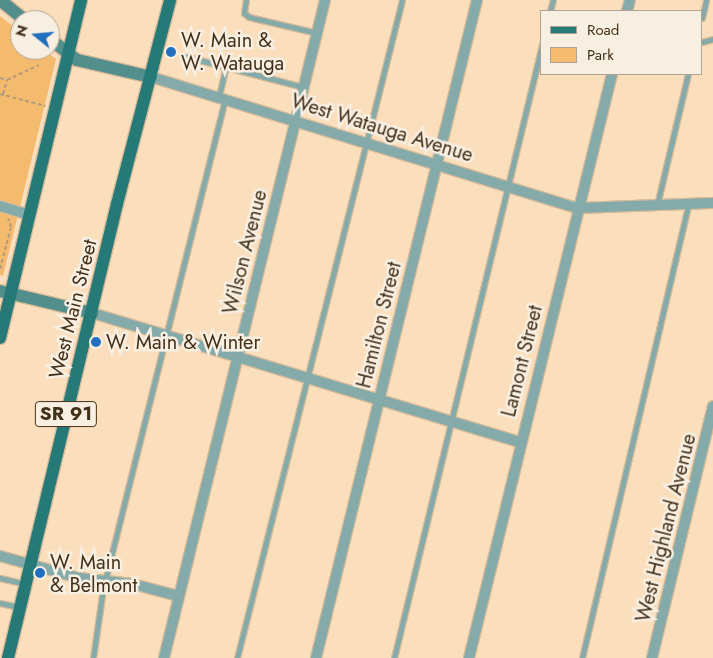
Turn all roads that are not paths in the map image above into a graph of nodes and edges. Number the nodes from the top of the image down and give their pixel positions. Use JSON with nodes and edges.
{"nodes":[{"id":1,"x":0,"y":0,"type":"edge"},
{"id":2,"x":81,"y":0,"type":"edge"},
{"id":3,"x":170,"y":0,"type":"edge"},
{"id":4,"x":246,"y":0,"type":"edge"},
{"id":5,"x":325,"y":0,"type":"edge"},
{"id":6,"x":402,"y":0,"type":"edge"},
{"id":7,"x":477,"y":0,"type":"edge"},
{"id":8,"x":706,"y":0,"type":"edge"},
{"id":9,"x":12,"y":10,"type":"edge"},
{"id":10,"x":703,"y":14,"type":"edge"},
{"id":11,"x":317,"y":33,"type":"junction"},
{"id":12,"x":60,"y":47,"type":"edge"},
{"id":13,"x":67,"y":53,"type":"junction"},
{"id":14,"x":540,"y":53,"type":"edge"},
{"id":15,"x":184,"y":56,"type":"dead end"},
{"id":16,"x":226,"y":66,"type":"junction"},
{"id":17,"x":612,"y":75,"type":"edge"},
{"id":18,"x":688,"y":75,"type":"edge"},
{"id":19,"x":151,"y":77,"type":"junction"},
{"id":20,"x":304,"y":87,"type":"junction"},
{"id":21,"x":222,"y":97,"type":"junction"},
{"id":22,"x":296,"y":120,"type":"junction"},
{"id":23,"x":366,"y":143,"type":"junction"},
{"id":24,"x":436,"y":164,"type":"junction"},
{"id":25,"x":507,"y":186,"type":"junction"},
{"id":26,"x":713,"y":203,"type":"edge"},
{"id":27,"x":688,"y":205,"type":"junction"},
{"id":28,"x":657,"y":206,"type":"junction"},
{"id":29,"x":578,"y":208,"type":"junction"},
{"id":30,"x":2,"y":210,"type":"edge"},
{"id":31,"x":29,"y":215,"type":"junction"},
{"id":32,"x":5,"y":292,"type":"edge"},
{"id":33,"x":92,"y":312,"type":"junction"},
{"id":34,"x":166,"y":334,"type":"junction"},
{"id":35,"x":0,"y":338,"type":"edge"},
{"id":36,"x":237,"y":357,"type":"junction"},
{"id":37,"x":307,"y":379,"type":"junction"},
{"id":38,"x":378,"y":401,"type":"junction"},
{"id":39,"x":713,"y":406,"type":"edge"},
{"id":40,"x":449,"y":422,"type":"junction"},
{"id":41,"x":520,"y":442,"type":"junction"},
{"id":42,"x":0,"y":556,"type":"edge"},
{"id":43,"x":30,"y":563,"type":"junction"},
{"id":44,"x":0,"y":578,"type":"edge"},
{"id":45,"x":105,"y":581,"type":"junction"},
{"id":46,"x":25,"y":584,"type":"junction"},
{"id":47,"x":178,"y":596,"type":"junction"},
{"id":48,"x":0,"y":603,"type":"edge"},
{"id":49,"x":20,"y":607,"type":"junction"},
{"id":50,"x":8,"y":658,"type":"edge"},
{"id":51,"x":93,"y":658,"type":"edge"},
{"id":52,"x":164,"y":658,"type":"edge"},
{"id":53,"x":237,"y":658,"type":"edge"},
{"id":54,"x":316,"y":658,"type":"edge"},
{"id":55,"x":394,"y":658,"type":"edge"},
{"id":56,"x":469,"y":658,"type":"edge"},
{"id":57,"x":582,"y":658,"type":"edge"},
{"id":58,"x":652,"y":658,"type":"edge"}],
"edges":[{"from":1,"to":9,"type":"main road"},
{"from":2,"to":13,"type":"main road"},
{"from":3,"to":19,"type":"main road","name":"West Main Street","number":"SR 91"},
{"from":4,"to":11,"type":"lane"},
{"from":5,"to":11,"type":"street","name":"Wilson Avenue"},
{"from":6,"to":23,"type":"lane"},
{"from":7,"to":24,"type":"street","name":"Hamilton Street"},
{"from":8,"to":10,"type":"lane"},
{"from":11,"to":20,"type":"street","name":"Wilson Avenue"},
{"from":12,"to":13,"type":"main road","name":"West Watauga Avenue"},
{"from":13,"to":19,"type":"main road","name":"West Watauga Avenue"},
{"from":13,"to":31,"type":"main road"},
{"from":14,"to":25,"type":"lane"},
{"from":15,"to":16,"type":"lane"},
{"from":16,"to":20,"type":"lane"},
{"from":16,"to":21,"type":"lane"},
{"from":17,"to":29,"type":"street","name":"Lamont Street"},
{"from":18,"to":28,"type":"lane"},
{"from":19,"to":21,"type":"street","name":"West Watauga Avenue"},
{"from":19,"to":33,"type":"main road","name":"West Main Street","number":"SR 91"},
{"from":20,"to":22,"type":"street","name":"Wilson Avenue"},
{"from":21,"to":22,"type":"street","name":"West Watauga Avenue"},
{"from":21,"to":34,"type":"lane"},
{"from":22,"to":23,"type":"street","name":"West Watauga Avenue"},
{"from":22,"to":36,"type":"street","name":"Wilson Avenue"},
{"from":23,"to":24,"type":"street","name":"West Watauga Avenue"},
{"from":23,"to":37,"type":"lane"},
{"from":24,"to":25,"type":"street","name":"West Watauga Avenue"},
{"from":24,"to":38,"type":"street","name":"Hamilton Street"},
{"from":25,"to":29,"type":"street","name":"West Watauga Avenue"},
{"from":25,"to":40,"type":"lane"},
{"from":26,"to":27,"type":"street","name":"West Watauga Avenue"},
{"from":27,"to":28,"type":"street","name":"West Watauga Avenue"},
{"from":27,"to":57,"type":"lane"},
{"from":28,"to":29,"type":"street","name":"West Watauga Avenue"},
{"from":29,"to":41,"type":"street","name":"Lamont Street"},
{"from":30,"to":31,"type":"street"},
{"from":31,"to":32,"type":"main road"},
{"from":32,"to":33,"type":"main road"},
{"from":32,"to":35,"type":"main road"},
{"from":33,"to":34,"type":"street"},
{"from":33,"to":43,"type":"main road","name":"West Main Street","number":"SR 91"},
{"from":34,"to":36,"type":"street"},
{"from":34,"to":45,"type":"lane"},
{"from":36,"to":37,"type":"street"},
{"from":36,"to":47,"type":"street","name":"Wilson Avenue"},
{"from":37,"to":38,"type":"street"},
{"from":37,"to":53,"type":"lane"},
{"from":38,"to":40,"type":"street"},
{"from":38,"to":54,"type":"street","name":"Hamilton Street"},
{"from":39,"to":58,"type":"street","name":"West Highland Avenue"},
{"from":40,"to":41,"type":"street"},
{"from":40,"to":55,"type":"lane"},
{"from":41,"to":56,"type":"street","name":"Lamont Street"},
{"from":42,"to":43,"type":"street"},
{"from":43,"to":45,"type":"street"},
{"from":43,"to":46,"type":"main road","name":"West Main Street","number":"SR 91"},
{"from":44,"to":46,"type":"lane"},
{"from":45,"to":47,"type":"street"},
{"from":45,"to":51,"type":"lane"},
{"from":46,"to":49,"type":"main road","name":"West Main Street","number":"SR 91"},
{"from":47,"to":52,"type":"street","name":"Wilson Avenue"},
{"from":48,"to":49,"type":"lane"},
{"from":49,"to":50,"type":"main road","name":"West Main Street","number":"SR 91"}]}
